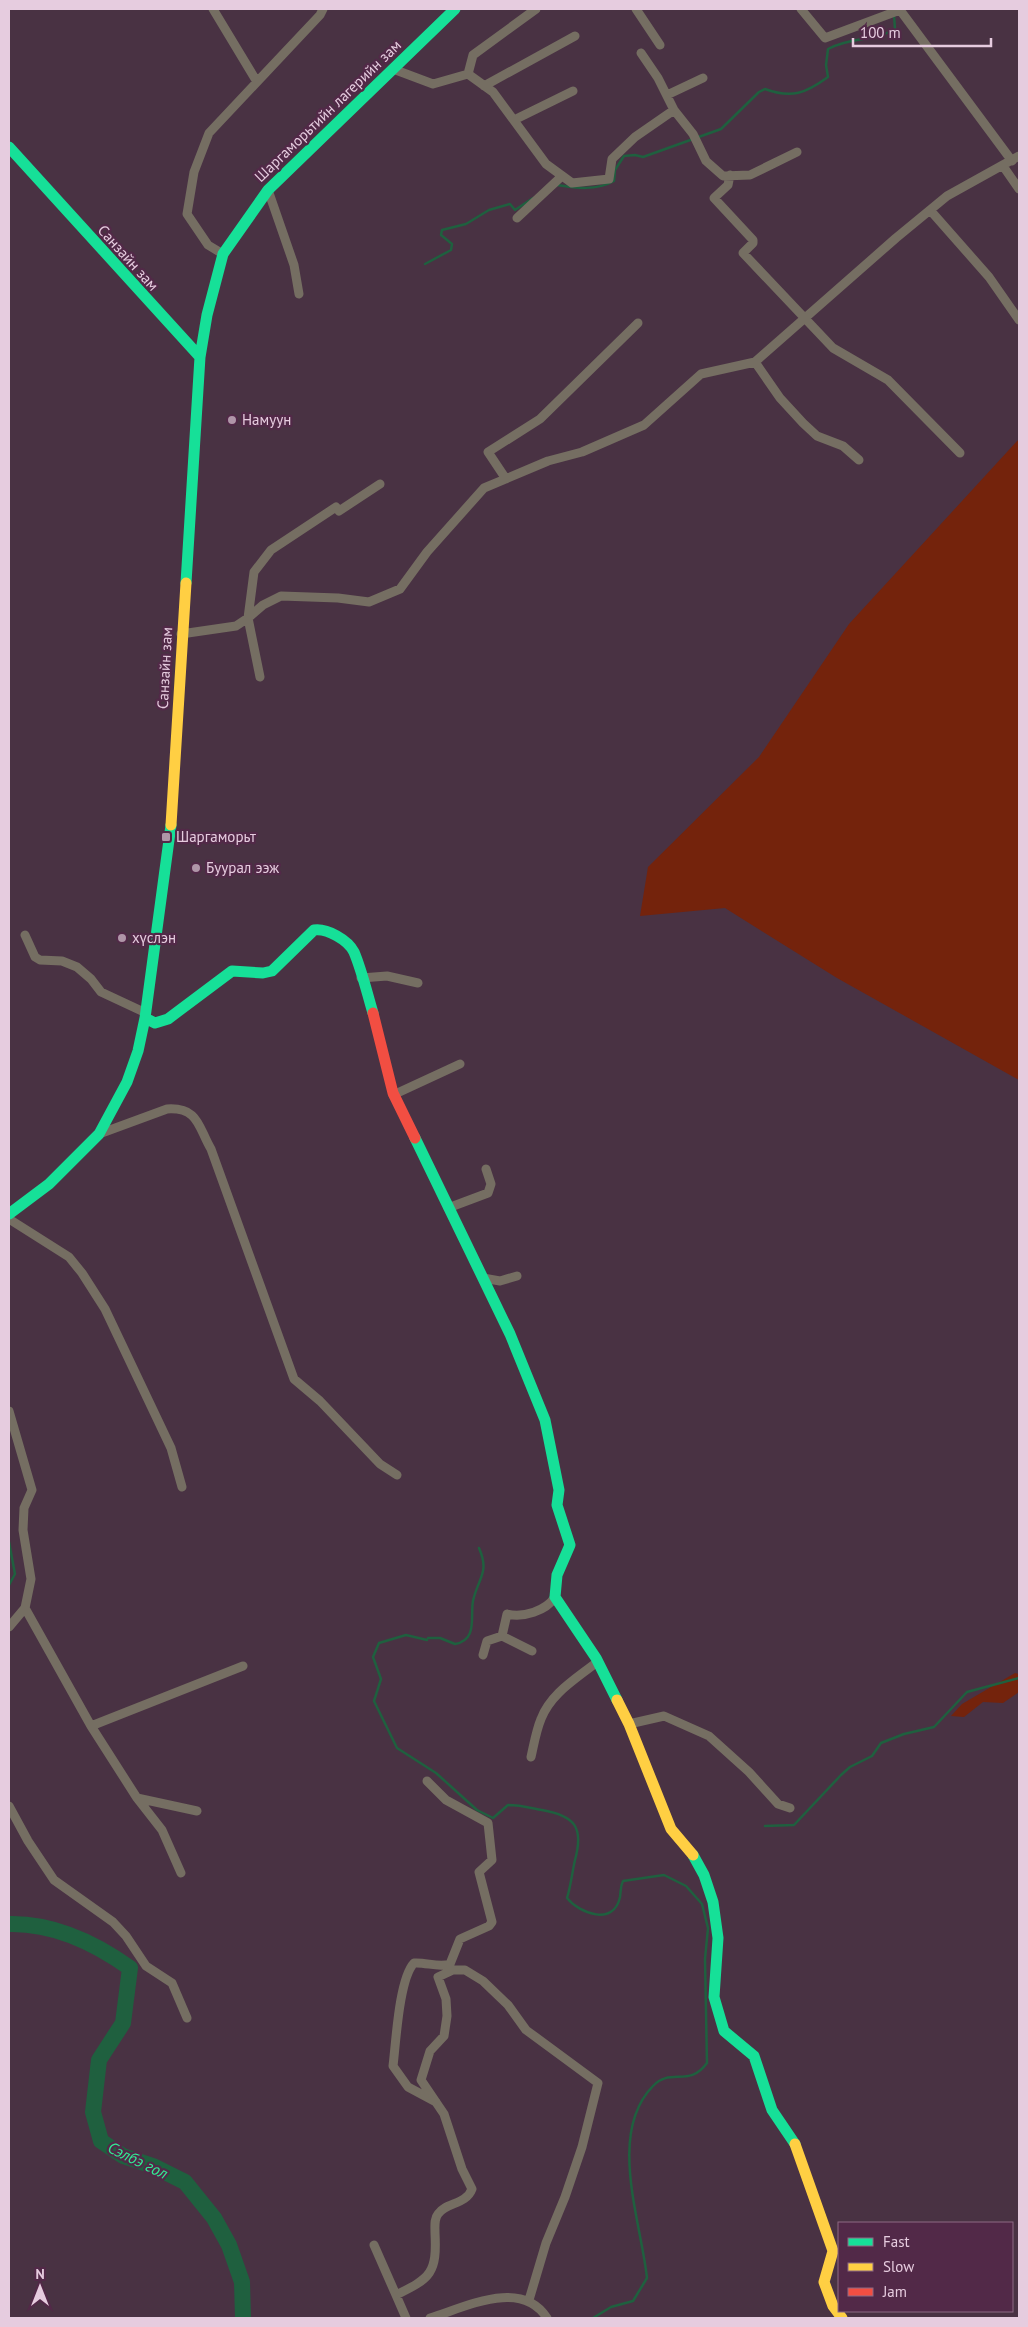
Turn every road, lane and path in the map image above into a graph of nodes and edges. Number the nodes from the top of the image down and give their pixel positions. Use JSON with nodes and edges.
{"nodes":[{"id":1,"x":213,"y":9,"type":"edge"},
{"id":2,"x":323,"y":9,"type":"edge"},
{"id":3,"x":455,"y":9,"type":"edge"},
{"id":4,"x":536,"y":9,"type":"edge"},
{"id":5,"x":801,"y":9,"type":"edge"},
{"id":6,"x":641,"y":10,"type":"edge"},
{"id":7,"x":882,"y":13,"type":"edge"},
{"id":8,"x":575,"y":36,"type":"dead end"},
{"id":9,"x":660,"y":45,"type":"dead end"},
{"id":10,"x":640,"y":53,"type":"dead end"},
{"id":11,"x":393,"y":69,"type":"junction"},
{"id":12,"x":468,"y":74,"type":"junction"},
{"id":13,"x":703,"y":78,"type":"dead end"},
{"id":14,"x":258,"y":82,"type":"junction"},
{"id":15,"x":484,"y":86,"type":"junction"},
{"id":16,"x":573,"y":91,"type":"dead end"},
{"id":17,"x":667,"y":95,"type":"junction"},
{"id":18,"x":674,"y":110,"type":"junction"},
{"id":19,"x":514,"y":120,"type":"junction"},
{"id":20,"x":9,"y":147,"type":"edge"},
{"id":21,"x":797,"y":152,"type":"dead end"},
{"id":22,"x":1016,"y":158,"type":"edge"},
{"id":23,"x":1003,"y":166,"type":"junction"},
{"id":24,"x":730,"y":175,"type":"junction"},
{"id":25,"x":562,"y":176,"type":"junction"},
{"id":26,"x":1019,"y":189,"type":"edge"},
{"id":27,"x":268,"y":190,"type":"junction"},
{"id":28,"x":930,"y":210,"type":"junction"},
{"id":29,"x":517,"y":218,"type":"dead end"},
{"id":30,"x":223,"y":254,"type":"junction"},
{"id":31,"x":299,"y":294,"type":"dead end"},
{"id":32,"x":804,"y":319,"type":"junction"},
{"id":33,"x":1019,"y":320,"type":"edge"},
{"id":34,"x":638,"y":323,"type":"dead end"},
{"id":35,"x":200,"y":357,"type":"junction"},
{"id":36,"x":755,"y":362,"type":"junction"},
{"id":37,"x":960,"y":453,"type":"dead end"},
{"id":38,"x":859,"y":460,"type":"dead end"},
{"id":39,"x":506,"y":479,"type":"junction"},
{"id":40,"x":380,"y":484,"type":"dead end"},
{"id":41,"x":248,"y":618,"type":"junction"},
{"id":42,"x":181,"y":634,"type":"junction"},
{"id":43,"x":260,"y":677,"type":"dead end"},
{"id":44,"x":25,"y":935,"type":"dead end"},
{"id":45,"x":361,"y":978,"type":"junction"},
{"id":46,"x":418,"y":983,"type":"dead end"},
{"id":47,"x":146,"y":1015,"type":"junction"},
{"id":48,"x":460,"y":1064,"type":"dead end"},
{"id":49,"x":394,"y":1094,"type":"junction"},
{"id":50,"x":99,"y":1134,"type":"junction"},
{"id":51,"x":486,"y":1169,"type":"dead end"},
{"id":52,"x":448,"y":1208,"type":"junction"},
{"id":53,"x":9,"y":1214,"type":"edge"},
{"id":54,"x":9,"y":1219,"type":"edge"},
{"id":55,"x":517,"y":1276,"type":"dead end"},
{"id":56,"x":483,"y":1278,"type":"junction"},
{"id":57,"x":9,"y":1411,"type":"edge"},
{"id":58,"x":397,"y":1475,"type":"dead end"},
{"id":59,"x":182,"y":1487,"type":"dead end"},
{"id":60,"x":555,"y":1597,"type":"junction"},
{"id":61,"x":26,"y":1608,"type":"junction"},
{"id":62,"x":9,"y":1627,"type":"edge"},
{"id":63,"x":502,"y":1636,"type":"junction"},
{"id":64,"x":532,"y":1651,"type":"dead end"},
{"id":65,"x":483,"y":1655,"type":"dead end"},
{"id":66,"x":597,"y":1662,"type":"junction"},
{"id":67,"x":243,"y":1666,"type":"dead end"},
{"id":68,"x":629,"y":1724,"type":"junction"},
{"id":69,"x":92,"y":1726,"type":"junction"},
{"id":70,"x":531,"y":1756,"type":"dead end"},
{"id":71,"x":427,"y":1780,"type":"dead end"},
{"id":72,"x":137,"y":1798,"type":"junction"},
{"id":73,"x":9,"y":1806,"type":"edge"},
{"id":74,"x":790,"y":1808,"type":"dead end"},
{"id":75,"x":197,"y":1811,"type":"dead end"},
{"id":76,"x":181,"y":1873,"type":"dead end"},
{"id":77,"x":187,"y":2018,"type":"dead end"},
{"id":78,"x":436,"y":2102,"type":"junction"},
{"id":79,"x":374,"y":2245,"type":"dead end"},
{"id":80,"x":396,"y":2296,"type":"junction"},
{"id":81,"x":529,"y":2300,"type":"junction"},
{"id":82,"x":406,"y":2318,"type":"edge"},
{"id":83,"x":430,"y":2318,"type":"edge"},
{"id":84,"x":547,"y":2318,"type":"edge"},
{"id":85,"x":842,"y":2318,"type":"edge"}],
"edges":[{"from":1,"to":14,"type":"street"},
{"from":2,"to":14,"type":"street"},
{"from":3,"to":11,"type":"street","name":"Шаргаморьтийн лагерийн зам"},
{"from":4,"to":12,"type":"street"},
{"from":5,"to":7,"type":"street"},
{"from":6,"to":9,"type":"street"},
{"from":7,"to":22,"type":"street"},
{"from":8,"to":15,"type":"street"},
{"from":10,"to":17,"type":"street"},
{"from":11,"to":12,"type":"street"},
{"from":11,"to":27,"type":"street","name":"Шаргаморьтийн лагерийн зам"},
{"from":12,"to":15,"type":"street"},
{"from":13,"to":17,"type":"street"},
{"from":14,"to":30,"type":"street"},
{"from":15,"to":19,"type":"street"},
{"from":16,"to":19,"type":"street"},
{"from":17,"to":18,"type":"street"},
{"from":18,"to":24,"type":"street"},
{"from":18,"to":25,"type":"street"},
{"from":19,"to":25,"type":"street"},
{"from":20,"to":35,"type":"street","name":"Санзайн зам"},
{"from":21,"to":24,"type":"street"},
{"from":22,"to":23,"type":"street"},
{"from":23,"to":26,"type":"street"},
{"from":23,"to":28,"type":"street"},
{"from":24,"to":32,"type":"street"},
{"from":25,"to":29,"type":"street"},
{"from":27,"to":30,"type":"street","name":"Шаргаморьтийн лагерийн зам"},
{"from":27,"to":31,"type":"street"},
{"from":28,"to":32,"type":"street"},
{"from":28,"to":33,"type":"street"},
{"from":30,"to":35,"type":"street","name":"Шаргаморьтийн лагерийн зам"},
{"from":32,"to":36,"type":"street"},
{"from":32,"to":37,"type":"street"},
{"from":34,"to":39,"type":"street"},
{"from":35,"to":42,"type":"street","name":"Санзайн зам"},
{"from":36,"to":38,"type":"street"},
{"from":36,"to":39,"type":"street"},
{"from":39,"to":41,"type":"street"},
{"from":40,"to":41,"type":"street"},
{"from":41,"to":42,"type":"street"},
{"from":41,"to":43,"type":"street"},
{"from":42,"to":47,"type":"street","name":"Санзайн зам"},
{"from":44,"to":47,"type":"street"},
{"from":45,"to":46,"type":"street"},
{"from":45,"to":47,"type":"street"},
{"from":45,"to":49,"type":"street"},
{"from":47,"to":50,"type":"street","name":"Санзайн зам"},
{"from":48,"to":49,"type":"street"},
{"from":49,"to":52,"type":"street"},
{"from":50,"to":53,"type":"street","name":"Санзайн зам"},
{"from":50,"to":58,"type":"street"},
{"from":51,"to":52,"type":"street"},
{"from":52,"to":56,"type":"street"},
{"from":54,"to":59,"type":"street"},
{"from":55,"to":56,"type":"street"},
{"from":56,"to":60,"type":"street"},
{"from":57,"to":61,"type":"street"},
{"from":60,"to":63,"type":"street"},
{"from":60,"to":66,"type":"street"},
{"from":61,"to":62,"type":"street"},
{"from":61,"to":69,"type":"street"},
{"from":63,"to":64,"type":"street"},
{"from":63,"to":65,"type":"street"},
{"from":66,"to":68,"type":"street"},
{"from":66,"to":70,"type":"street"},
{"from":67,"to":69,"type":"street"},
{"from":68,"to":74,"type":"street"},
{"from":68,"to":85,"type":"street"},
{"from":69,"to":72,"type":"street"},
{"from":71,"to":78,"type":"street"},
{"from":72,"to":75,"type":"street"},
{"from":72,"to":76,"type":"street"},
{"from":73,"to":77,"type":"street"},
{"from":78,"to":80,"type":"street"},
{"from":78,"to":81,"type":"street"},
{"from":79,"to":80,"type":"street"},
{"from":80,"to":82,"type":"street"},
{"from":81,"to":83,"type":"street"},
{"from":81,"to":84,"type":"street"}]}
